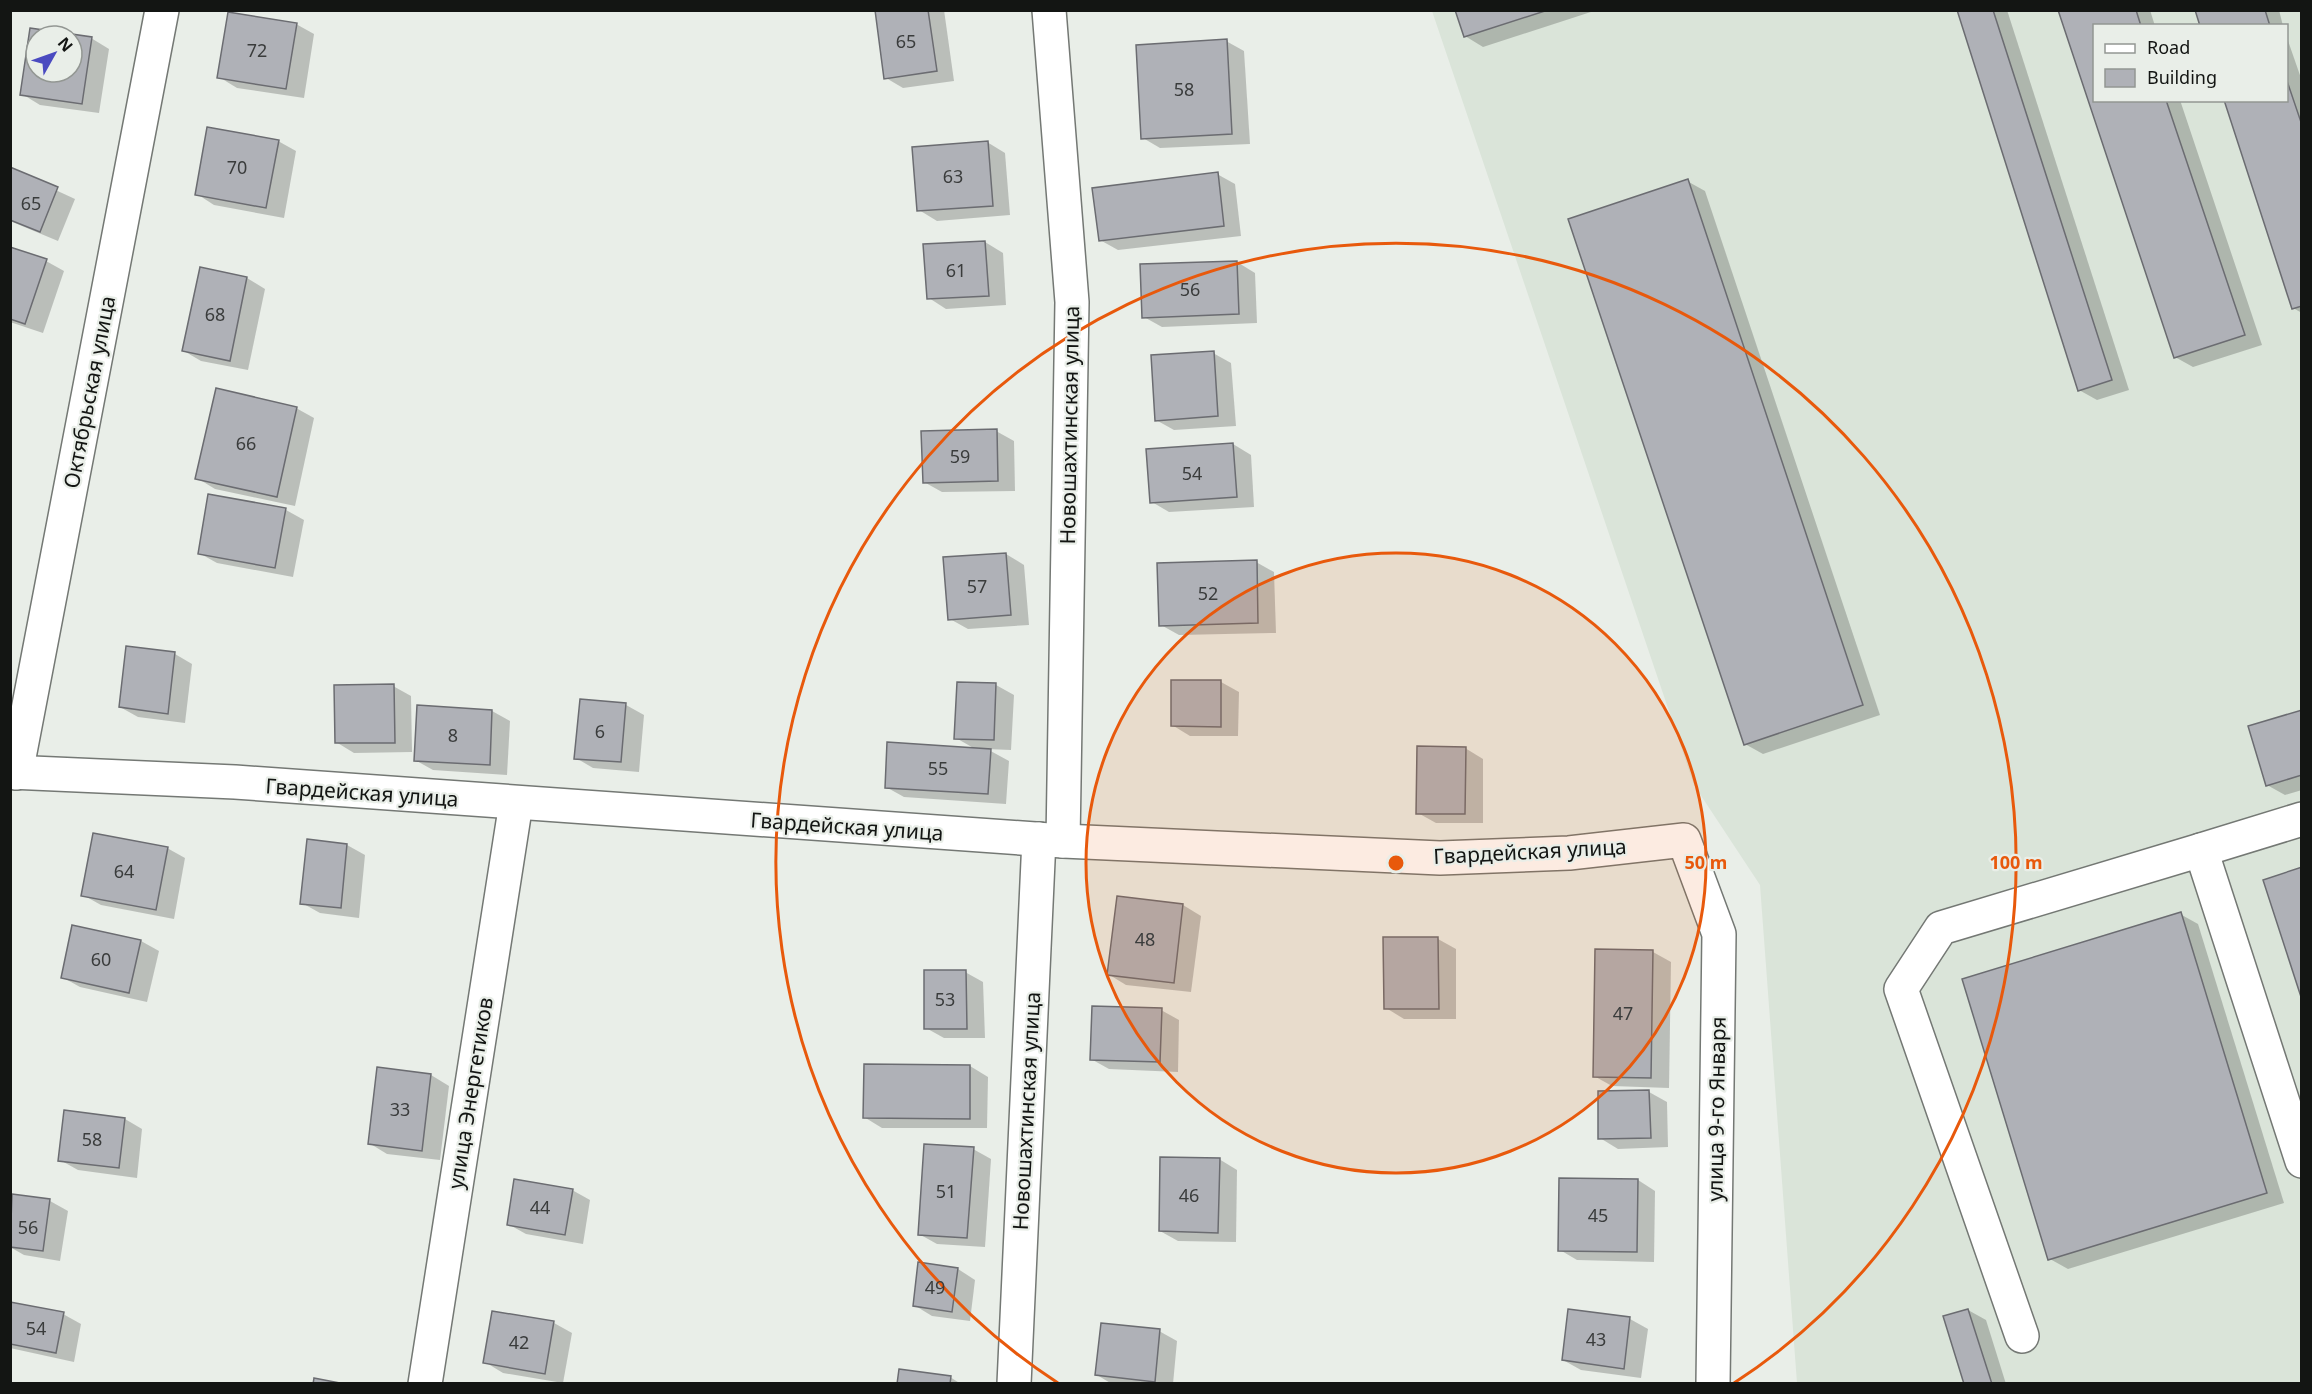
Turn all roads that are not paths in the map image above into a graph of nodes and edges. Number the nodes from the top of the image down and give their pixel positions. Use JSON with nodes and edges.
{"nodes":[{"id":1,"x":162,"y":10,"type":"edge"},
{"id":2,"x":1049,"y":10,"type":"edge"},
{"id":3,"x":13,"y":772,"type":"edge"},
{"id":4,"x":516,"y":803,"type":"junction"},
{"id":5,"x":2301,"y":819,"type":"edge"},
{"id":6,"x":1051,"y":840,"type":"junction"},
{"id":7,"x":1684,"y":840,"type":"joint"},
{"id":8,"x":2201,"y":850,"type":"junction"},
{"id":9,"x":2301,"y":1161,"type":"edge"},
{"id":10,"x":2022,"y":1336,"type":"dead end"},
{"id":11,"x":425,"y":1383,"type":"edge"},
{"id":12,"x":1014,"y":1383,"type":"edge"},
{"id":13,"x":1713,"y":1383,"type":"edge"}],
"edges":[{"from":1,"to":3,"type":"street","name":"Октябрьская улица"},
{"from":2,"to":6,"type":"street","name":"Новошахтинская улица"},
{"from":3,"to":4,"type":"street","name":"Гвардейская улица"},
{"from":4,"to":6,"type":"street","name":"Гвардейская улица"},
{"from":4,"to":11,"type":"street","name":"улица Энергетиков"},
{"from":5,"to":8,"type":"street"},
{"from":6,"to":7,"type":"street","name":"Гвардейская улица"},
{"from":6,"to":12,"type":"street","name":"Новошахтинская улица"},
{"from":7,"to":13,"type":"street","name":"улица 9-го Января"},
{"from":8,"to":9,"type":"street"},
{"from":8,"to":10,"type":"street"}]}
